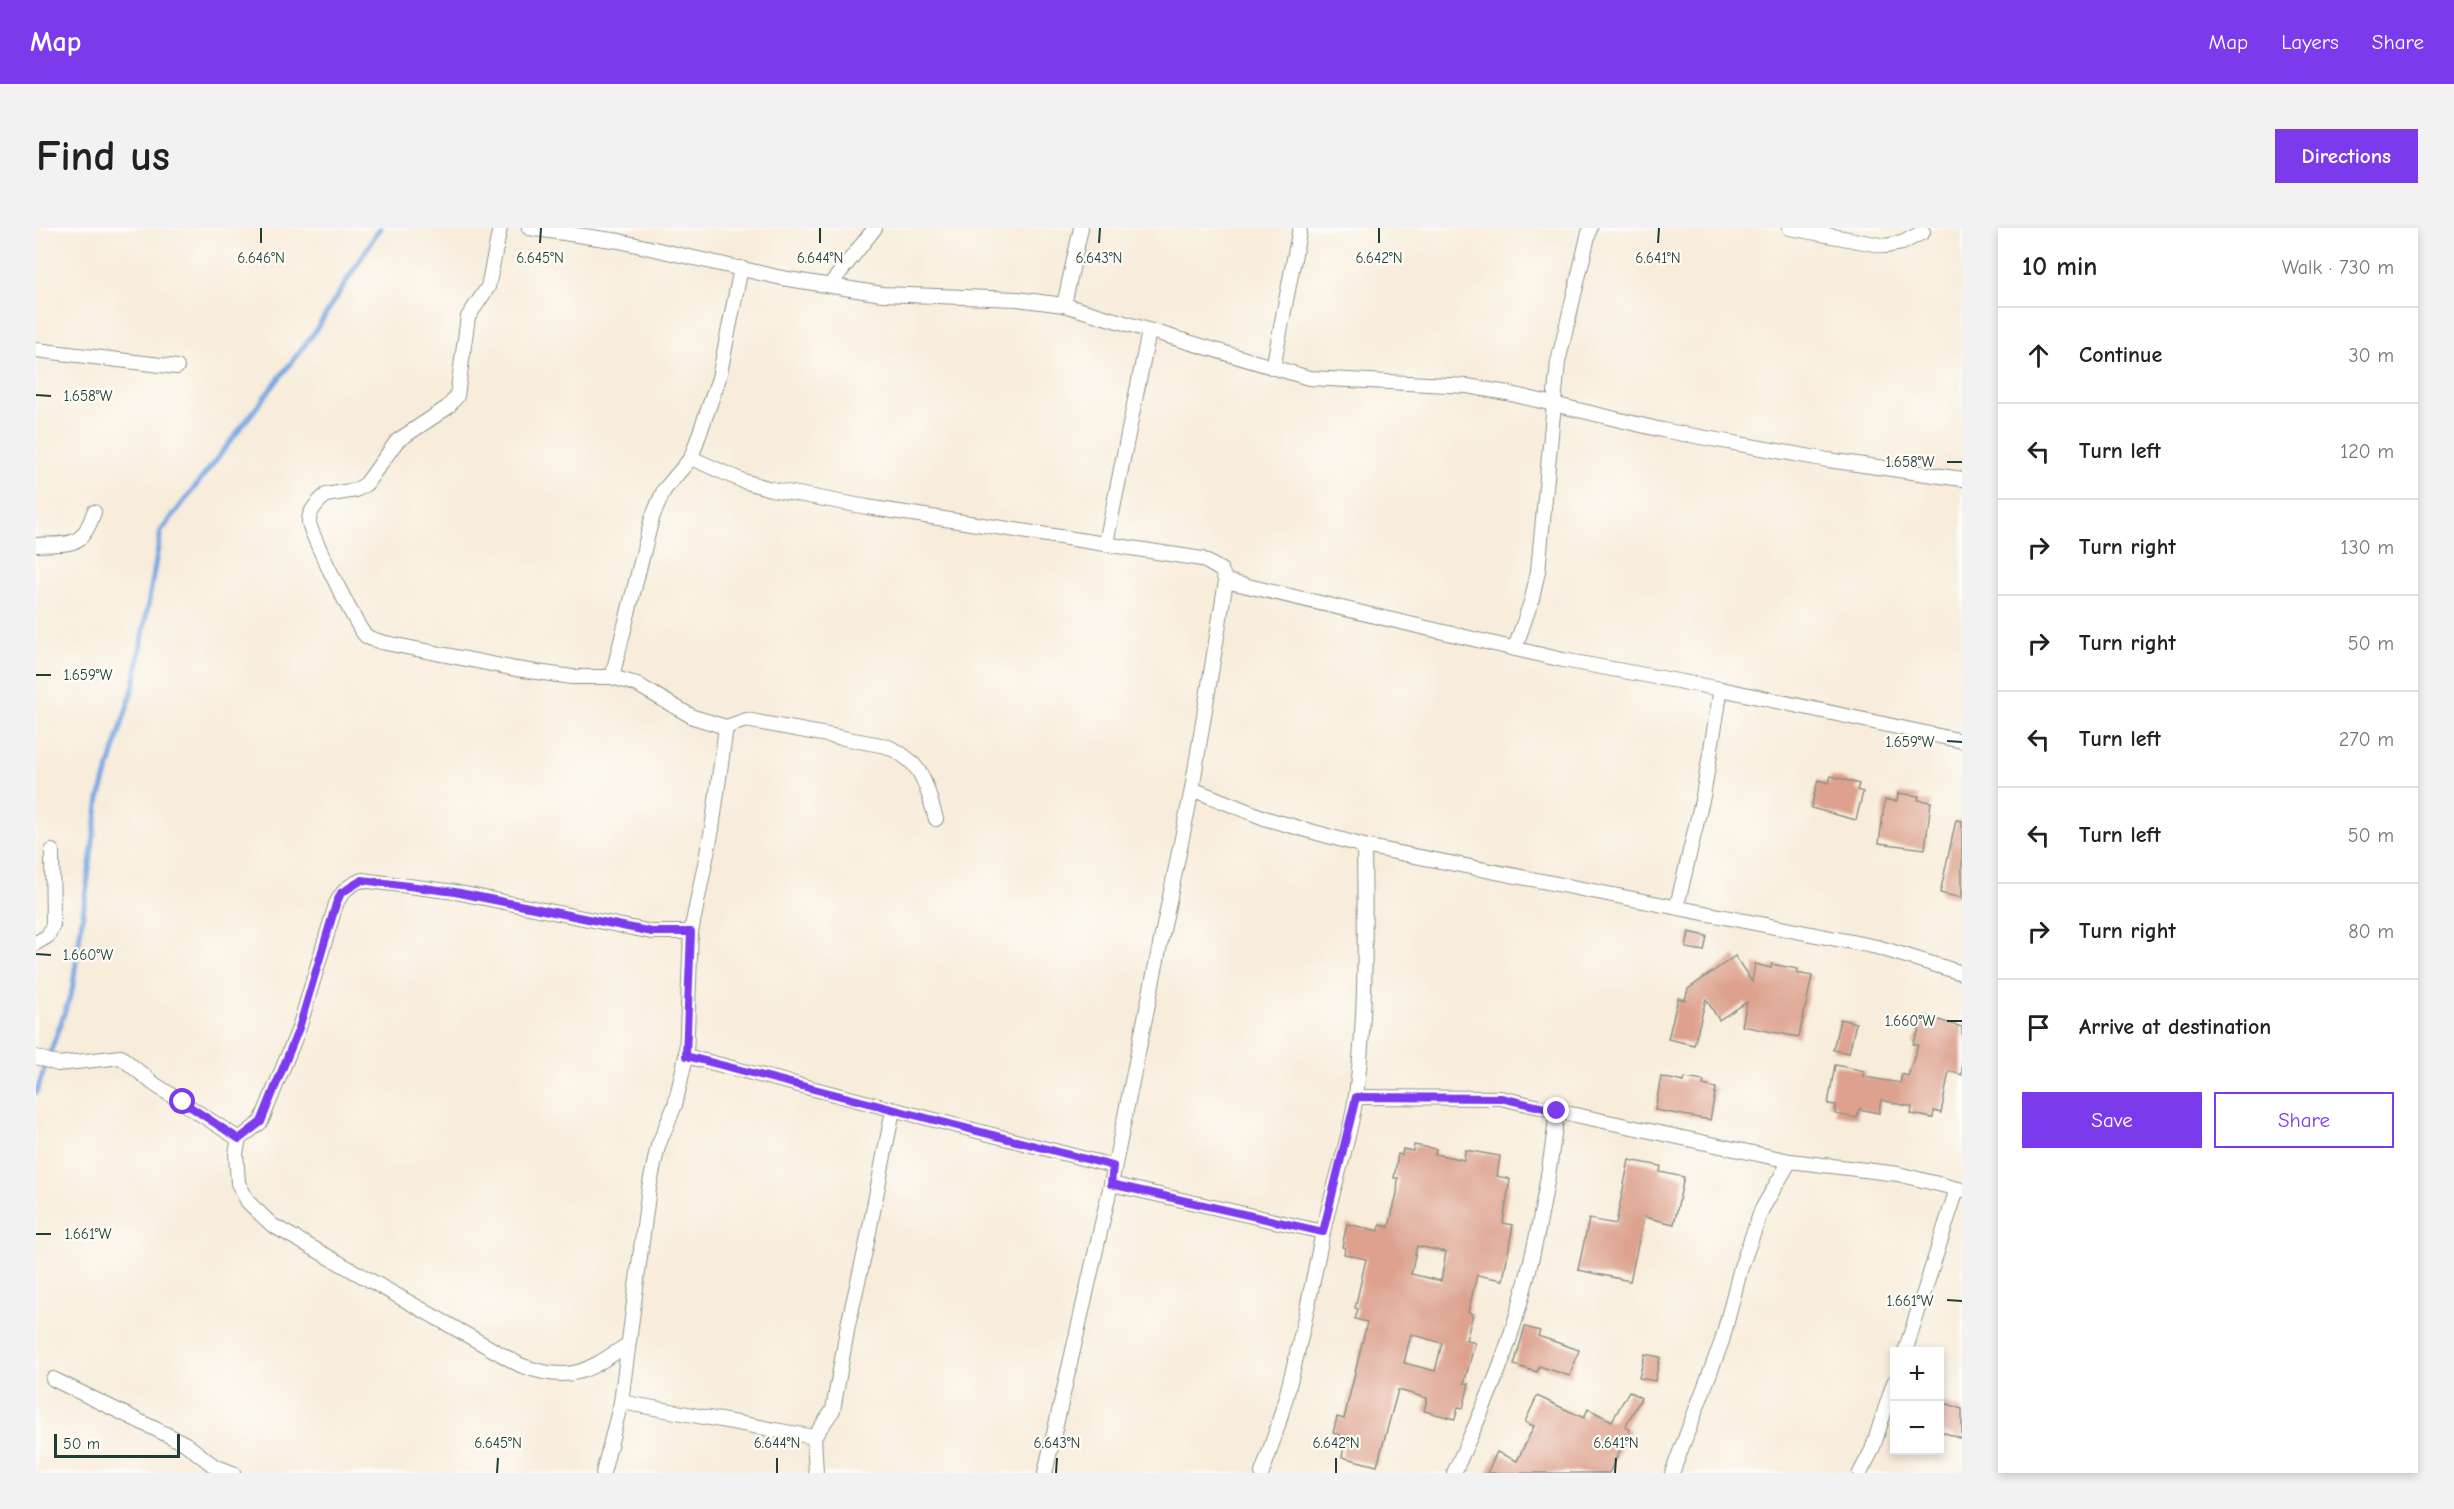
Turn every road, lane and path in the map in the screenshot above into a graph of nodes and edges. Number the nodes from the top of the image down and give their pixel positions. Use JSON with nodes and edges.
{"nodes":[{"id":1,"x":500,"y":228,"type":"edge"},
{"id":2,"x":529,"y":228,"type":"edge"},
{"id":3,"x":875,"y":228,"type":"edge"},
{"id":4,"x":1081,"y":228,"type":"edge"},
{"id":5,"x":1300,"y":228,"type":"edge"},
{"id":6,"x":1590,"y":228,"type":"edge"},
{"id":7,"x":1790,"y":228,"type":"edge"},
{"id":8,"x":573,"y":231,"type":"edge"},
{"id":9,"x":1923,"y":232,"type":"dead end"},
{"id":10,"x":741,"y":268,"type":"junction"},
{"id":11,"x":830,"y":285,"type":"junction"},
{"id":12,"x":1064,"y":305,"type":"junction"},
{"id":13,"x":1149,"y":331,"type":"junction"},
{"id":14,"x":36,"y":350,"type":"edge"},
{"id":15,"x":177,"y":367,"type":"dead end"},
{"id":16,"x":1273,"y":368,"type":"junction"},
{"id":17,"x":1556,"y":404,"type":"junction"},
{"id":18,"x":691,"y":458,"type":"junction"},
{"id":19,"x":1962,"y":479,"type":"edge"},
{"id":20,"x":94,"y":512,"type":"dead end"},
{"id":21,"x":1106,"y":543,"type":"junction"},
{"id":22,"x":36,"y":545,"type":"edge"},
{"id":23,"x":1226,"y":581,"type":"junction"},
{"id":24,"x":1515,"y":648,"type":"junction"},
{"id":25,"x":612,"y":677,"type":"junction"},
{"id":26,"x":1721,"y":689,"type":"junction"},
{"id":27,"x":726,"y":727,"type":"junction"},
{"id":28,"x":1962,"y":741,"type":"edge"},
{"id":29,"x":1192,"y":789,"type":"junction"},
{"id":30,"x":936,"y":819,"type":"dead end"},
{"id":31,"x":1364,"y":846,"type":"junction"},
{"id":32,"x":52,"y":851,"type":"dead end"},
{"id":33,"x":1677,"y":906,"type":"junction"},
{"id":34,"x":691,"y":932,"type":"junction"},
{"id":35,"x":36,"y":943,"type":"edge"},
{"id":36,"x":1962,"y":973,"type":"edge"},
{"id":37,"x":686,"y":1056,"type":"junction"},
{"id":38,"x":36,"y":1058,"type":"edge"},
{"id":39,"x":1356,"y":1097,"type":"junction"},
{"id":40,"x":893,"y":1110,"type":"junction"},
{"id":41,"x":1557,"y":1111,"type":"junction"},
{"id":42,"x":239,"y":1139,"type":"junction"},
{"id":43,"x":1790,"y":1161,"type":"junction"},
{"id":44,"x":1113,"y":1166,"type":"junction"},
{"id":45,"x":1111,"y":1184,"type":"junction"},
{"id":46,"x":1959,"y":1190,"type":"edge"},
{"id":47,"x":1323,"y":1232,"type":"junction"},
{"id":48,"x":627,"y":1345,"type":"junction"},
{"id":49,"x":1907,"y":1347,"type":"edge"},
{"id":50,"x":53,"y":1379,"type":"dead end"},
{"id":51,"x":1890,"y":1394,"type":"edge"},
{"id":52,"x":621,"y":1402,"type":"junction"},
{"id":53,"x":814,"y":1437,"type":"junction"},
{"id":54,"x":233,"y":1473,"type":"edge"},
{"id":55,"x":603,"y":1473,"type":"edge"},
{"id":56,"x":816,"y":1473,"type":"edge"},
{"id":57,"x":1045,"y":1473,"type":"edge"},
{"id":58,"x":1262,"y":1473,"type":"edge"},
{"id":59,"x":1454,"y":1473,"type":"edge"},
{"id":60,"x":1672,"y":1473,"type":"edge"},
{"id":61,"x":1860,"y":1473,"type":"edge"}],
"edges":[{"from":1,"to":25,"type":"street"},
{"from":2,"to":8,"type":"street"},
{"from":3,"to":11,"type":"street"},
{"from":4,"to":12,"type":"street"},
{"from":5,"to":16,"type":"street"},
{"from":6,"to":17,"type":"street"},
{"from":7,"to":9,"type":"street"},
{"from":8,"to":10,"type":"street"},
{"from":10,"to":11,"type":"street"},
{"from":10,"to":18,"type":"street"},
{"from":11,"to":12,"type":"street"},
{"from":12,"to":13,"type":"street"},
{"from":13,"to":16,"type":"street"},
{"from":13,"to":21,"type":"street"},
{"from":14,"to":15,"type":"street"},
{"from":16,"to":17,"type":"street"},
{"from":17,"to":19,"type":"street"},
{"from":17,"to":24,"type":"street"},
{"from":18,"to":21,"type":"street"},
{"from":18,"to":25,"type":"street"},
{"from":20,"to":22,"type":"street"},
{"from":21,"to":23,"type":"street"},
{"from":23,"to":24,"type":"street"},
{"from":23,"to":29,"type":"street"},
{"from":24,"to":26,"type":"street"},
{"from":25,"to":27,"type":"street"},
{"from":26,"to":28,"type":"street"},
{"from":26,"to":33,"type":"street"},
{"from":27,"to":30,"type":"street"},
{"from":27,"to":34,"type":"street"},
{"from":29,"to":31,"type":"street"},
{"from":29,"to":44,"type":"street"},
{"from":31,"to":33,"type":"street"},
{"from":31,"to":39,"type":"street"},
{"from":32,"to":35,"type":"street"},
{"from":33,"to":36,"type":"street"},
{"from":34,"to":37,"type":"street"},
{"from":34,"to":42,"type":"street"},
{"from":37,"to":40,"type":"street"},
{"from":37,"to":48,"type":"street"},
{"from":38,"to":42,"type":"street"},
{"from":39,"to":41,"type":"street"},
{"from":39,"to":47,"type":"street"},
{"from":40,"to":44,"type":"street"},
{"from":40,"to":53,"type":"street"},
{"from":41,"to":43,"type":"street"},
{"from":41,"to":59,"type":"street"},
{"from":42,"to":48,"type":"street"},
{"from":43,"to":46,"type":"street"},
{"from":43,"to":60,"type":"street"},
{"from":44,"to":45,"type":"street"},
{"from":45,"to":47,"type":"street"},
{"from":45,"to":57,"type":"street"},
{"from":46,"to":49,"type":"street"},
{"from":47,"to":58,"type":"street"},
{"from":48,"to":52,"type":"street"},
{"from":50,"to":54,"type":"street"},
{"from":51,"to":61,"type":"street"},
{"from":52,"to":53,"type":"street"},
{"from":52,"to":55,"type":"street"},
{"from":53,"to":56,"type":"street"}]}
